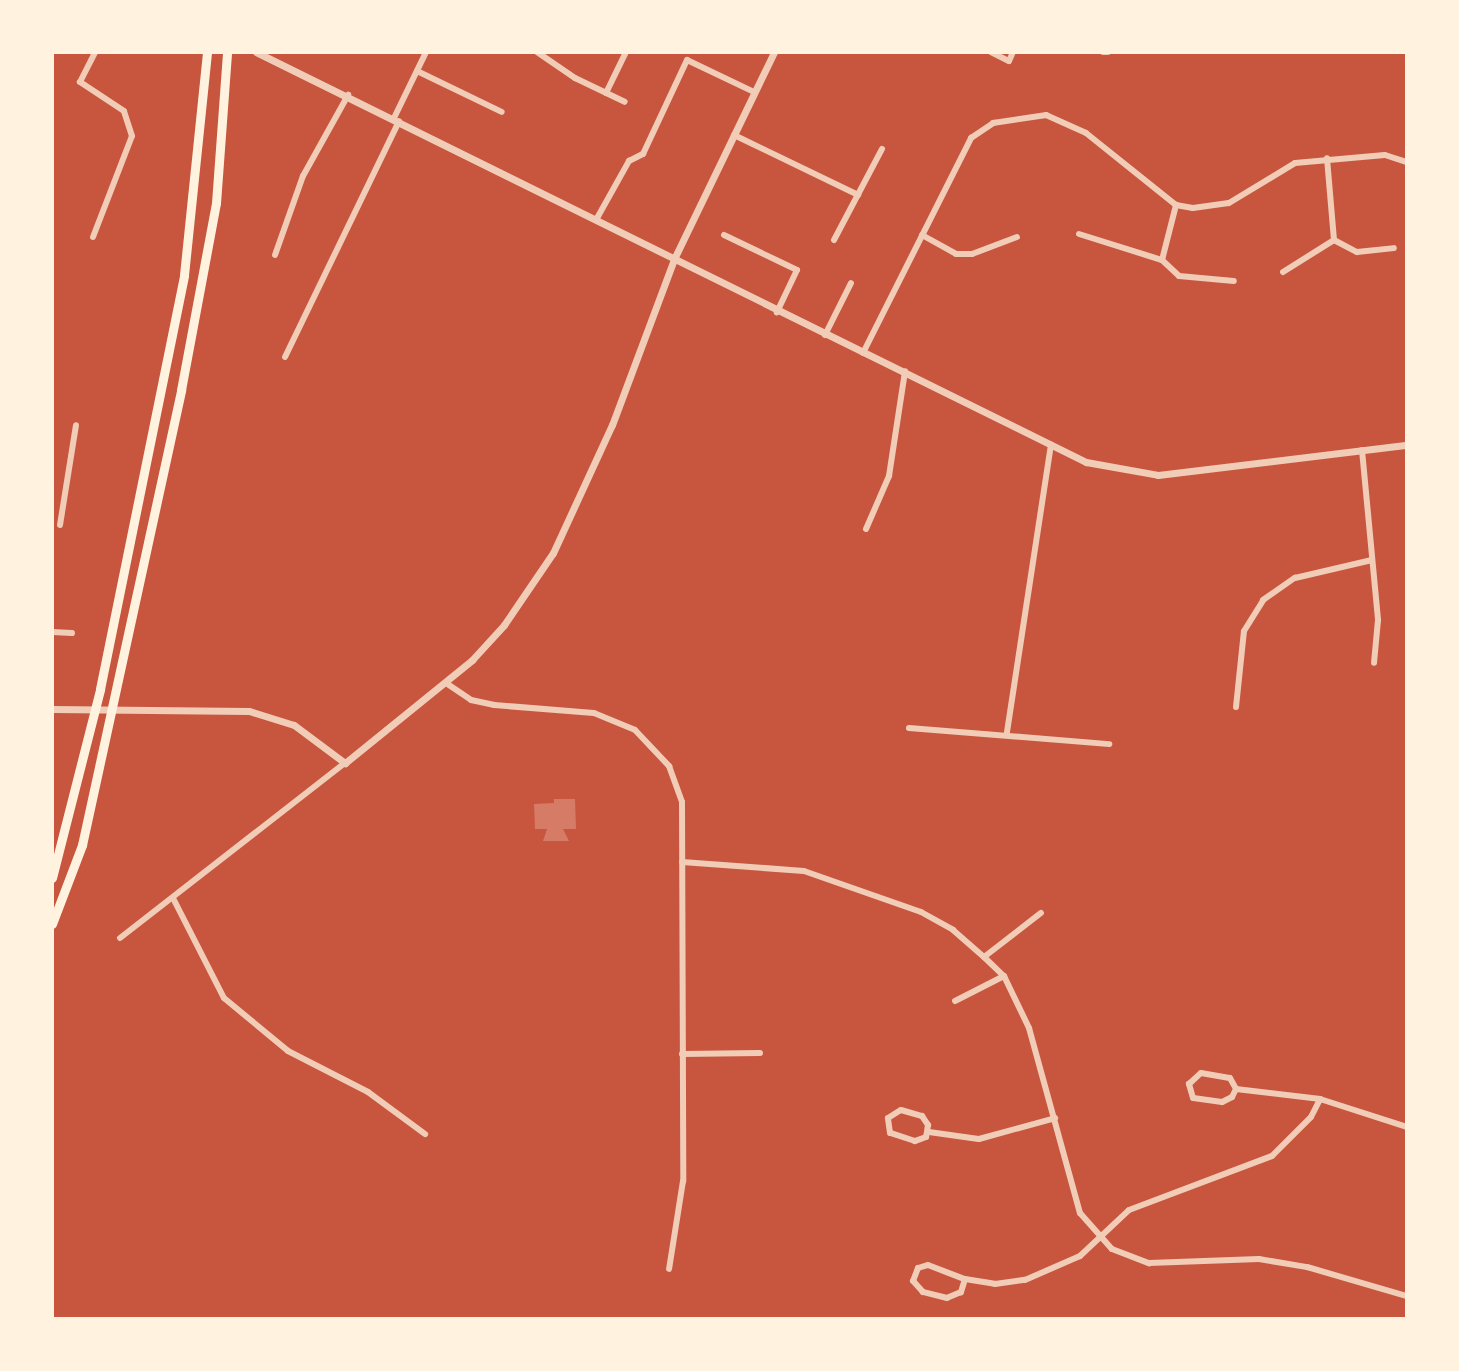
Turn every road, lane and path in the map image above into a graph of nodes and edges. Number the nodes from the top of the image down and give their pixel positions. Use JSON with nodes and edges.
{"nodes":[{"id":1,"x":95,"y":52,"type":"edge"},
{"id":2,"x":207,"y":52,"type":"edge"},
{"id":3,"x":227,"y":52,"type":"edge"},
{"id":4,"x":256,"y":52,"type":"edge"},
{"id":5,"x":426,"y":52,"type":"edge"},
{"id":6,"x":537,"y":52,"type":"edge"},
{"id":7,"x":626,"y":52,"type":"edge"},
{"id":8,"x":774,"y":52,"type":"edge"},
{"id":9,"x":991,"y":52,"type":"edge"},
{"id":10,"x":1013,"y":52,"type":"edge"},
{"id":11,"x":417,"y":71,"type":"junction"},
{"id":12,"x":754,"y":92,"type":"junction"},
{"id":13,"x":606,"y":93,"type":"junction"},
{"id":14,"x":348,"y":95,"type":"junction"},
{"id":15,"x":625,"y":102,"type":"dead end"},
{"id":16,"x":502,"y":112,"type":"dead end"},
{"id":17,"x":396,"y":120,"type":"junction"},
{"id":18,"x":734,"y":135,"type":"junction"},
{"id":19,"x":882,"y":149,"type":"dead end"},
{"id":20,"x":1327,"y":158,"type":"junction"},
{"id":21,"x":1407,"y":162,"type":"edge"},
{"id":22,"x":858,"y":195,"type":"junction"},
{"id":23,"x":1176,"y":205,"type":"junction"},
{"id":24,"x":596,"y":220,"type":"junction"},
{"id":25,"x":1079,"y":234,"type":"dead end"},
{"id":26,"x":724,"y":235,"type":"dead end"},
{"id":27,"x":922,"y":235,"type":"junction"},
{"id":28,"x":93,"y":237,"type":"dead end"},
{"id":29,"x":1017,"y":237,"type":"dead end"},
{"id":30,"x":834,"y":240,"type":"dead end"},
{"id":31,"x":1334,"y":240,"type":"junction"},
{"id":32,"x":1394,"y":248,"type":"dead end"},
{"id":33,"x":275,"y":255,"type":"dead end"},
{"id":34,"x":674,"y":259,"type":"junction"},
{"id":35,"x":1162,"y":260,"type":"junction"},
{"id":36,"x":1283,"y":272,"type":"dead end"},
{"id":37,"x":1234,"y":281,"type":"dead end"},
{"id":38,"x":851,"y":283,"type":"dead end"},
{"id":39,"x":777,"y":312,"type":"junction"},
{"id":40,"x":825,"y":335,"type":"junction"},
{"id":41,"x":863,"y":353,"type":"junction"},
{"id":42,"x":285,"y":357,"type":"dead end"},
{"id":43,"x":905,"y":371,"type":"junction"},
{"id":44,"x":76,"y":425,"type":"dead end"},
{"id":45,"x":1051,"y":444,"type":"junction"},
{"id":46,"x":1407,"y":445,"type":"edge"},
{"id":47,"x":1362,"y":450,"type":"junction"},
{"id":48,"x":52,"y":504,"type":"edge"},
{"id":49,"x":63,"y":506,"type":"junction"},
{"id":50,"x":60,"y":525,"type":"dead end"},
{"id":51,"x":866,"y":529,"type":"dead end"},
{"id":52,"x":1372,"y":560,"type":"junction"},
{"id":53,"x":52,"y":632,"type":"edge"},
{"id":54,"x":72,"y":633,"type":"dead end"},
{"id":55,"x":1374,"y":663,"type":"dead end"},
{"id":56,"x":446,"y":683,"type":"junction"},
{"id":57,"x":1236,"y":707,"type":"dead end"},
{"id":58,"x":52,"y":709,"type":"edge"},
{"id":59,"x":93,"y":709,"type":"junction"},
{"id":60,"x":113,"y":710,"type":"junction"},
{"id":61,"x":909,"y":728,"type":"dead end"},
{"id":62,"x":1007,"y":732,"type":"junction"},
{"id":63,"x":1109,"y":744,"type":"dead end"},
{"id":64,"x":345,"y":763,"type":"junction"},
{"id":65,"x":682,"y":862,"type":"junction"},
{"id":66,"x":52,"y":878,"type":"edge"},
{"id":67,"x":174,"y":900,"type":"junction"},
{"id":68,"x":1041,"y":913,"type":"dead end"},
{"id":69,"x":52,"y":924,"type":"edge"},
{"id":70,"x":120,"y":938,"type":"dead end"},
{"id":71,"x":984,"y":957,"type":"junction"},
{"id":72,"x":1004,"y":976,"type":"junction"},
{"id":73,"x":955,"y":1001,"type":"dead end"},
{"id":74,"x":760,"y":1053,"type":"dead end"},
{"id":75,"x":682,"y":1054,"type":"junction"},
{"id":76,"x":1236,"y":1089,"type":"junction"},
{"id":77,"x":1320,"y":1099,"type":"junction"},
{"id":78,"x":1055,"y":1118,"type":"junction"},
{"id":79,"x":1407,"y":1127,"type":"edge"},
{"id":80,"x":929,"y":1132,"type":"junction"},
{"id":81,"x":425,"y":1134,"type":"dead end"},
{"id":82,"x":1101,"y":1239,"type":"junction"},
{"id":83,"x":669,"y":1269,"type":"dead end"},
{"id":84,"x":965,"y":1279,"type":"junction"},
{"id":85,"x":1407,"y":1296,"type":"edge"}],
"edges":[{"from":1,"to":28,"type":"street"},
{"from":2,"to":59,"type":"main road"},
{"from":3,"to":60,"type":"main road"},
{"from":4,"to":14,"type":"street"},
{"from":5,"to":11,"type":"street"},
{"from":6,"to":13,"type":"street"},
{"from":7,"to":13,"type":"street"},
{"from":8,"to":12,"type":"street"},
{"from":9,"to":10,"type":"street"},
{"from":11,"to":16,"type":"street"},
{"from":11,"to":17,"type":"street"},
{"from":12,"to":18,"type":"street"},
{"from":12,"to":24,"type":"street"},
{"from":13,"to":15,"type":"street"},
{"from":14,"to":17,"type":"street"},
{"from":14,"to":33,"type":"street"},
{"from":17,"to":24,"type":"street"},
{"from":17,"to":42,"type":"street"},
{"from":18,"to":22,"type":"street"},
{"from":18,"to":34,"type":"street"},
{"from":19,"to":22,"type":"street"},
{"from":20,"to":21,"type":"street"},
{"from":20,"to":23,"type":"street"},
{"from":20,"to":31,"type":"street"},
{"from":22,"to":30,"type":"street"},
{"from":23,"to":27,"type":"street"},
{"from":23,"to":35,"type":"street"},
{"from":24,"to":34,"type":"street"},
{"from":25,"to":35,"type":"street"},
{"from":26,"to":39,"type":"street"},
{"from":27,"to":29,"type":"street"},
{"from":27,"to":41,"type":"street"},
{"from":31,"to":32,"type":"street"},
{"from":31,"to":36,"type":"street"},
{"from":34,"to":39,"type":"street"},
{"from":34,"to":56,"type":"street"},
{"from":35,"to":37,"type":"street"},
{"from":38,"to":40,"type":"street"},
{"from":39,"to":40,"type":"street"},
{"from":40,"to":41,"type":"street"},
{"from":41,"to":43,"type":"street"},
{"from":43,"to":45,"type":"street"},
{"from":43,"to":51,"type":"street"},
{"from":44,"to":49,"type":"street"},
{"from":45,"to":47,"type":"street"},
{"from":45,"to":62,"type":"street"},
{"from":46,"to":47,"type":"street"},
{"from":47,"to":52,"type":"street"},
{"from":48,"to":49,"type":"street"},
{"from":49,"to":50,"type":"street"},
{"from":52,"to":55,"type":"street"},
{"from":52,"to":57,"type":"street"},
{"from":53,"to":54,"type":"street"},
{"from":56,"to":64,"type":"street"},
{"from":56,"to":65,"type":"street"},
{"from":58,"to":59,"type":"street"},
{"from":59,"to":60,"type":"street"},
{"from":59,"to":66,"type":"main road"},
{"from":60,"to":64,"type":"street"},
{"from":60,"to":69,"type":"main road"},
{"from":61,"to":62,"type":"street"},
{"from":62,"to":63,"type":"street"},
{"from":64,"to":67,"type":"street"},
{"from":65,"to":71,"type":"street"},
{"from":65,"to":75,"type":"street"},
{"from":67,"to":70,"type":"street"},
{"from":67,"to":81,"type":"street"},
{"from":68,"to":71,"type":"street"},
{"from":71,"to":72,"type":"street"},
{"from":72,"to":73,"type":"street"},
{"from":72,"to":78,"type":"street"},
{"from":74,"to":75,"type":"street"},
{"from":75,"to":83,"type":"street"},
{"from":76,"to":76,"type":"street"},
{"from":76,"to":77,"type":"street"},
{"from":77,"to":79,"type":"street"},
{"from":77,"to":82,"type":"street"},
{"from":78,"to":80,"type":"street"},
{"from":78,"to":82,"type":"street"},
{"from":80,"to":80,"type":"street"},
{"from":82,"to":84,"type":"street"},
{"from":82,"to":85,"type":"street"},
{"from":84,"to":84,"type":"street"}]}
